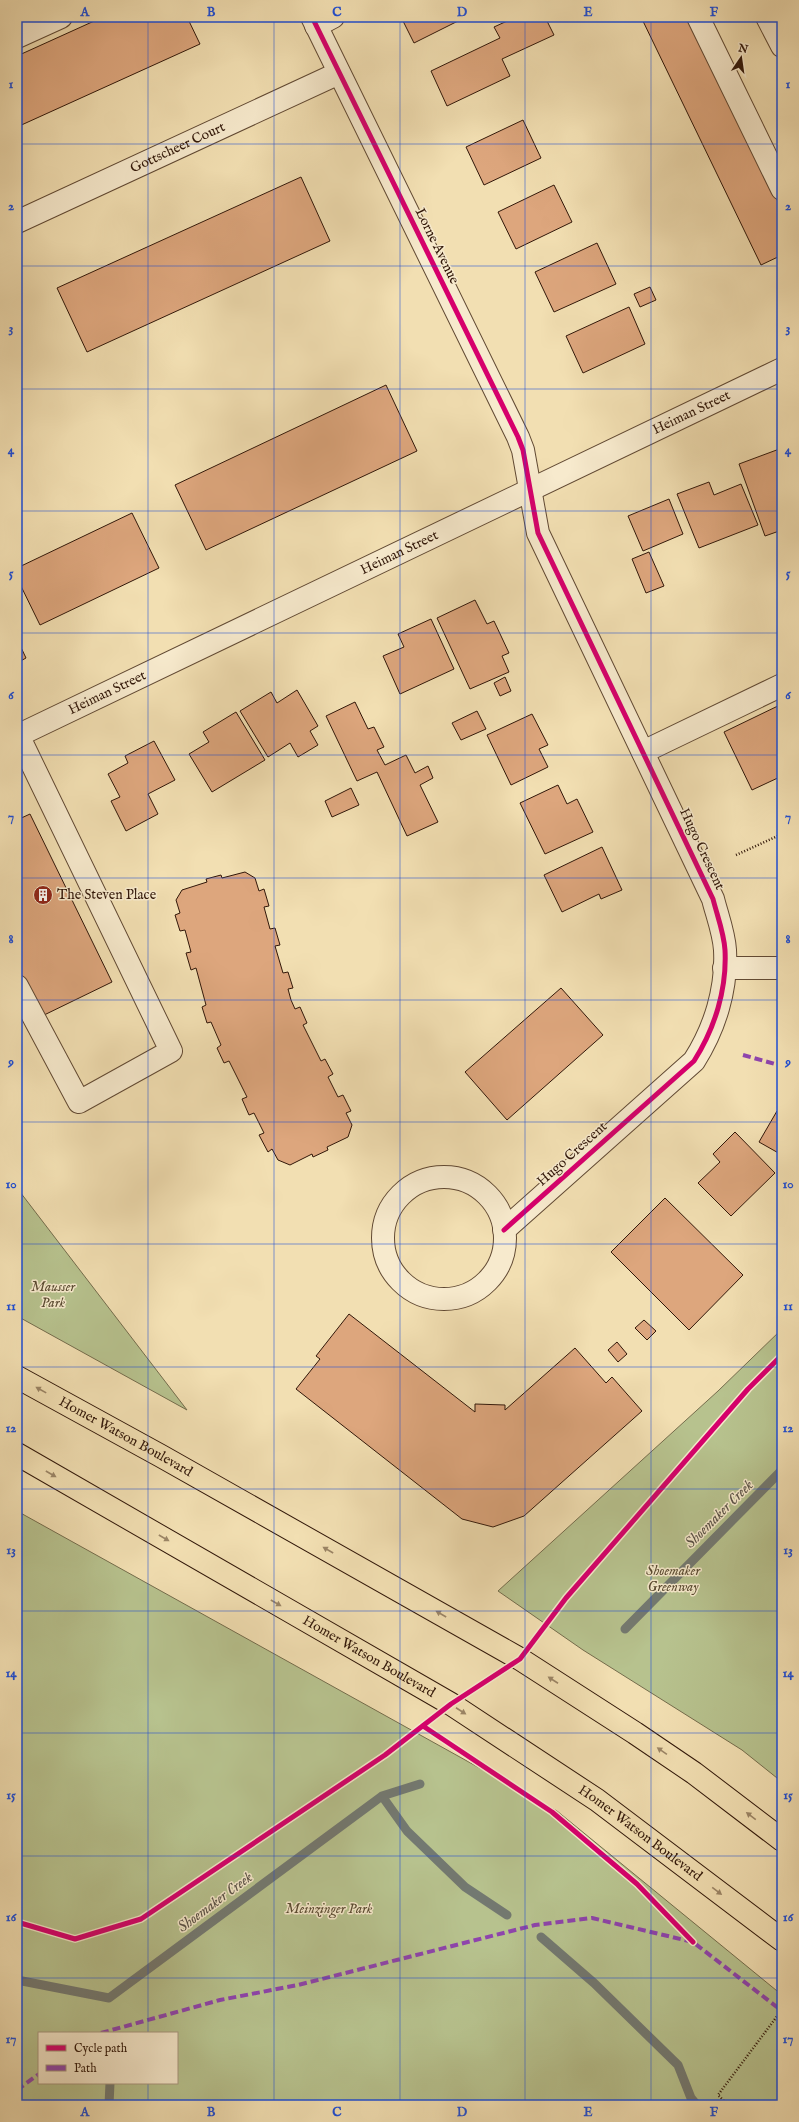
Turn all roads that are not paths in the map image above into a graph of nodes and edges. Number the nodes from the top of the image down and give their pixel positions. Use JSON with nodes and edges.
{"nodes":[{"id":1,"x":61,"y":17,"type":"edge"},
{"id":2,"x":698,"y":17,"type":"edge"},
{"id":3,"x":767,"y":17,"type":"edge"},
{"id":4,"x":320,"y":20,"type":"edge"},
{"id":5,"x":17,"y":36,"type":"edge"},
{"id":6,"x":782,"y":46,"type":"edge"},
{"id":7,"x":339,"y":73,"type":"junction"},
{"id":8,"x":782,"y":189,"type":"edge"},
{"id":9,"x":17,"y":222,"type":"edge"},
{"id":10,"x":782,"y":369,"type":"edge"},
{"id":11,"x":530,"y":489,"type":"junction"},
{"id":12,"x":782,"y":685,"type":"edge"},
{"id":13,"x":18,"y":736,"type":"edge"},
{"id":14,"x":643,"y":752,"type":"junction"},
{"id":15,"x":724,"y":968,"type":"junction"},
{"id":16,"x":782,"y":968,"type":"edge"},
{"id":17,"x":17,"y":986,"type":"edge"},
{"id":18,"x":504,"y":1230,"type":"junction"},
{"id":19,"x":17,"y":1377,"type":"edge"},
{"id":20,"x":17,"y":1454,"type":"edge"},
{"id":21,"x":782,"y":1840,"type":"edge"},
{"id":22,"x":782,"y":1940,"type":"edge"}],
"edges":[{"from":1,"to":5,"type":"street"},
{"from":2,"to":8,"type":"street"},
{"from":3,"to":6,"type":"street"},
{"from":4,"to":7,"type":"street","name":"Lorne Avenue"},
{"from":7,"to":9,"type":"street","name":"Gottscheer Court"},
{"from":7,"to":11,"type":"street","name":"Lorne Avenue"},
{"from":10,"to":11,"type":"street","name":"Heiman Street"},
{"from":11,"to":13,"type":"street","name":"Heiman Street"},
{"from":11,"to":14,"type":"street","name":"Hugo Crescent"},
{"from":12,"to":14,"type":"street"},
{"from":13,"to":17,"type":"street"},
{"from":14,"to":15,"type":"street","name":"Hugo Crescent"},
{"from":15,"to":16,"type":"street"},
{"from":15,"to":18,"type":"street","name":"Hugo Crescent"},
{"from":18,"to":18,"type":"street"},
{"from":21,"to":19,"type":"main road","name":"Homer Watson Boulevard","one_way":true},
{"from":20,"to":22,"type":"main road","name":"Homer Watson Boulevard","one_way":true}]}
